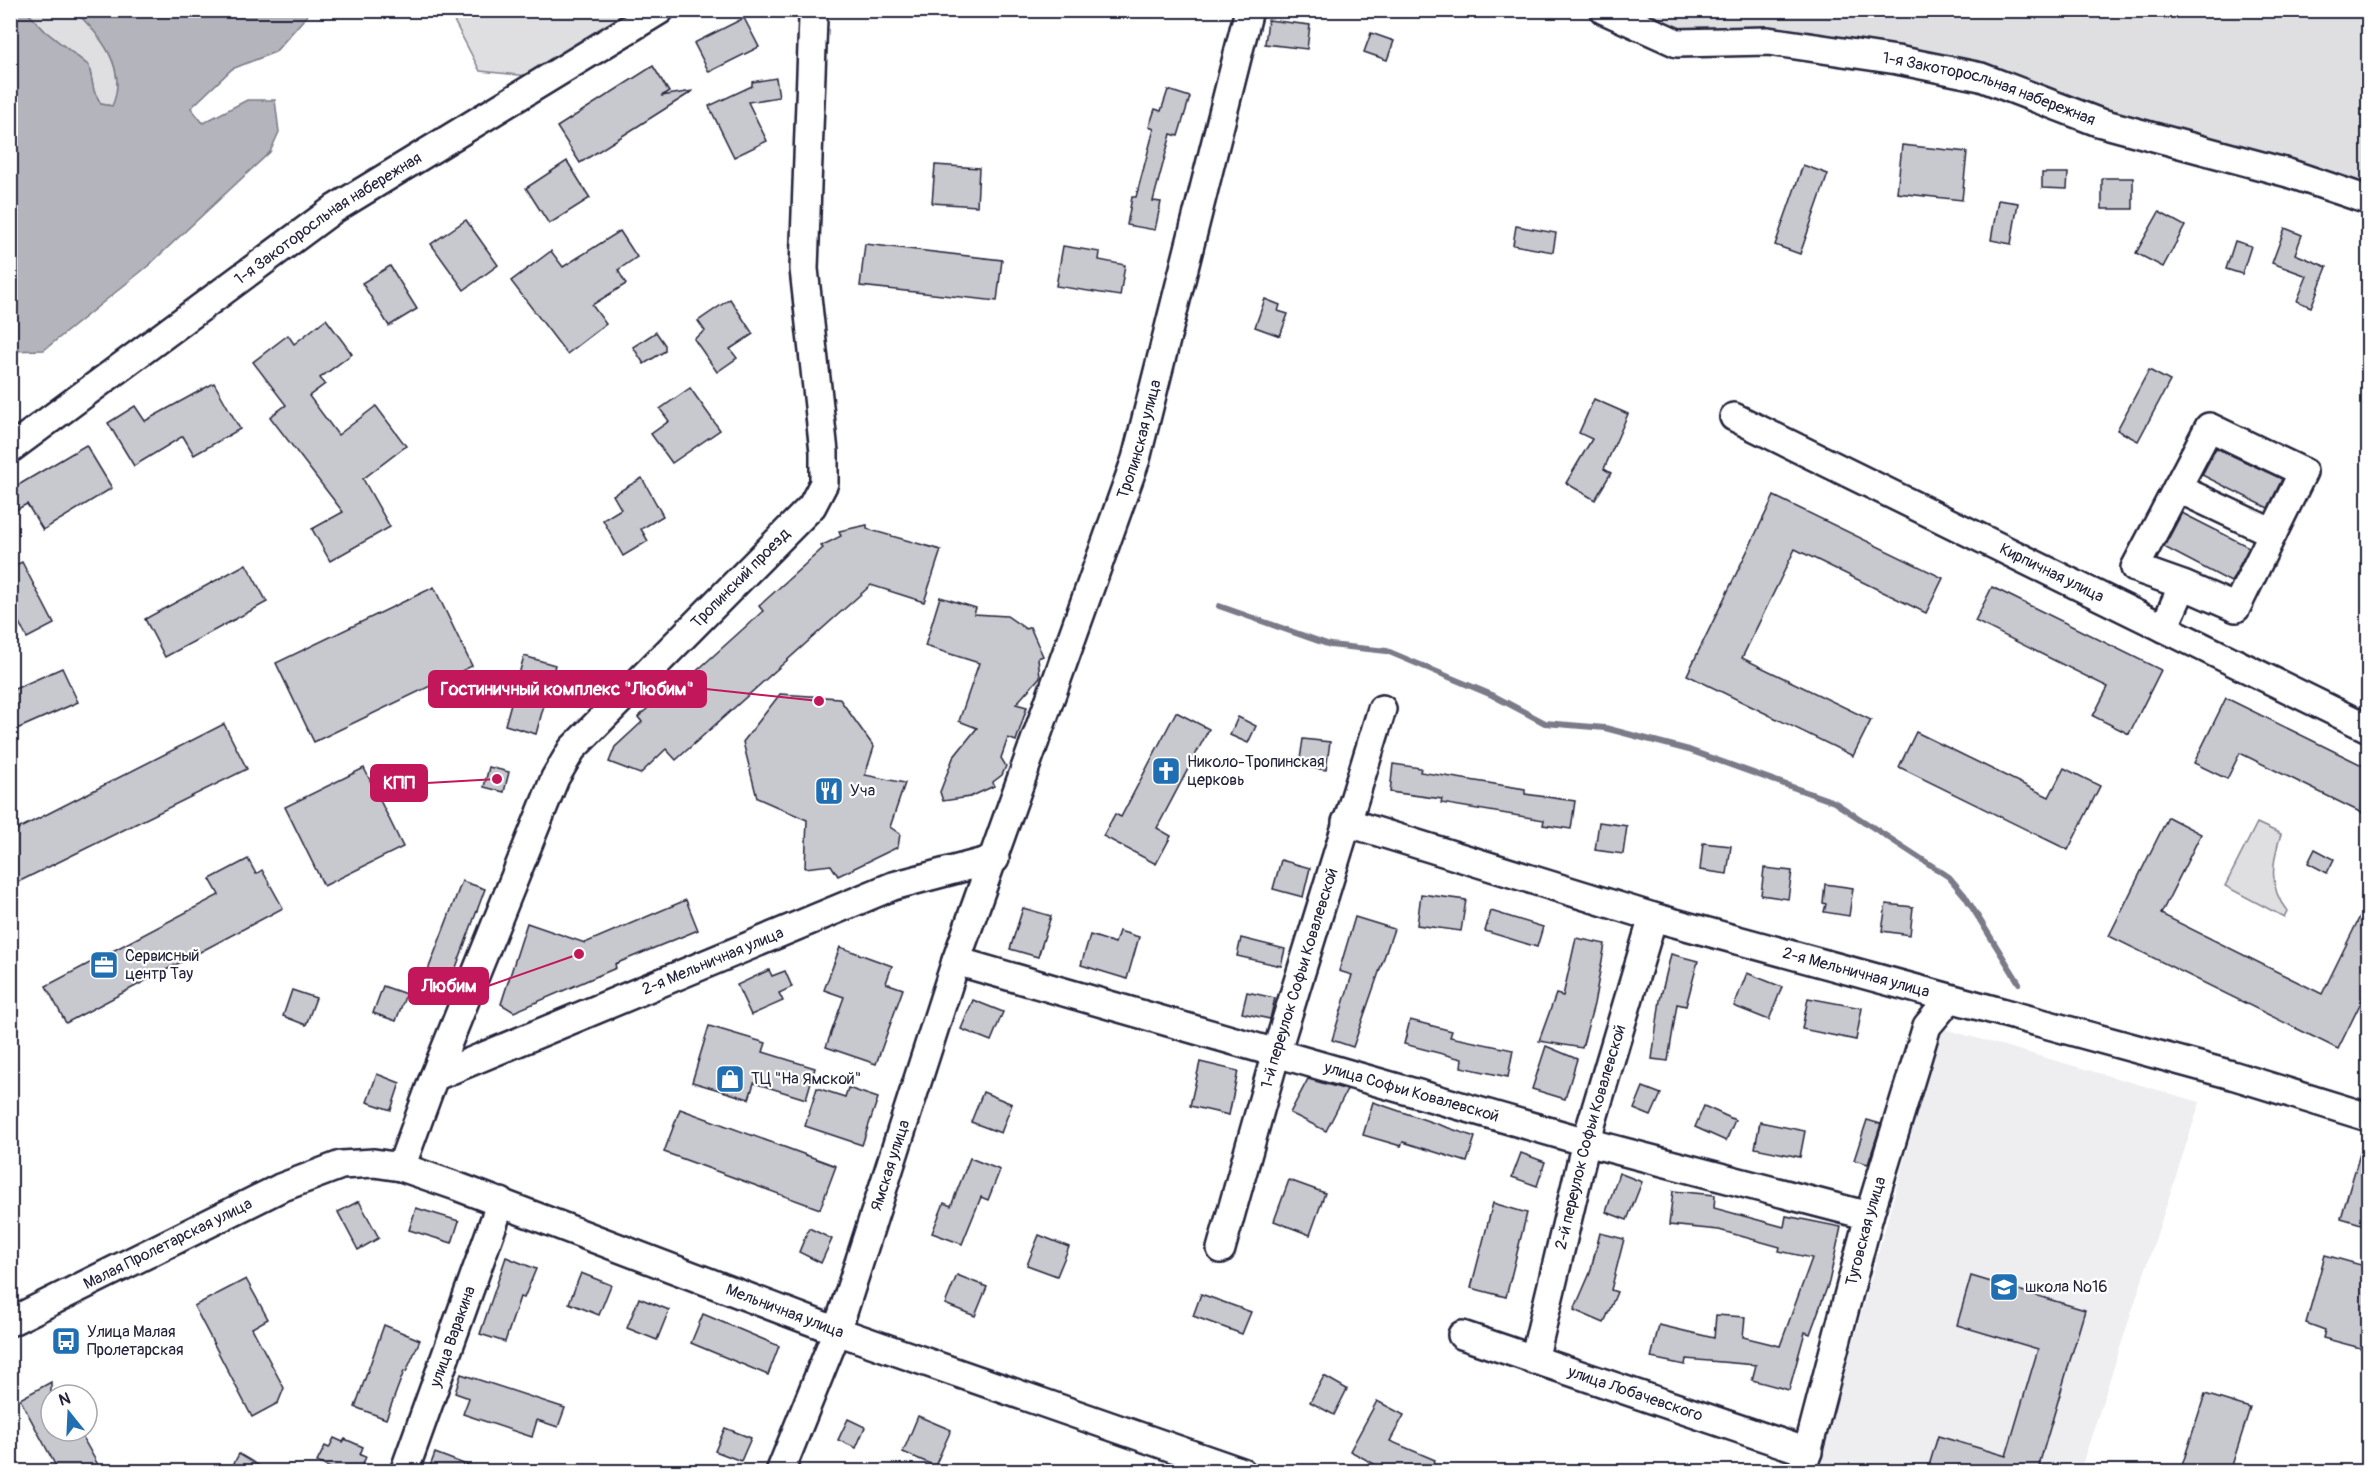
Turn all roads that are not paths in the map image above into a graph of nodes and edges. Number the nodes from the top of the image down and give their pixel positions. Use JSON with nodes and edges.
{"nodes":[{"id":1,"x":660,"y":10,"type":"edge"},
{"id":2,"x":1249,"y":10,"type":"edge"},
{"id":3,"x":1604,"y":10,"type":"edge"},
{"id":4,"x":812,"y":14,"type":"edge"},
{"id":5,"x":2368,"y":200,"type":"edge"},
{"id":6,"x":1734,"y":417,"type":"dead end"},
{"id":7,"x":10,"y":449,"type":"edge"},
{"id":8,"x":2177,"y":488,"type":"junction"},
{"id":9,"x":2273,"y":532,"type":"junction"},
{"id":10,"x":2183,"y":585,"type":"junction"},
{"id":11,"x":2164,"y":627,"type":"junction"},
{"id":12,"x":1382,"y":709,"type":"dead end"},
{"id":13,"x":2368,"y":728,"type":"edge"},
{"id":14,"x":1346,"y":822,"type":"junction"},
{"id":15,"x":994,"y":859,"type":"junction"},
{"id":16,"x":1653,"y":916,"type":"junction"},
{"id":17,"x":956,"y":961,"type":"junction"},
{"id":18,"x":1949,"y":1000,"type":"junction"},
{"id":19,"x":1276,"y":1053,"type":"junction"},
{"id":20,"x":434,"y":1077,"type":"junction"},
{"id":21,"x":2368,"y":1117,"type":"edge"},
{"id":22,"x":1586,"y":1142,"type":"junction"},
{"id":23,"x":401,"y":1167,"type":"junction"},
{"id":24,"x":327,"y":1170,"type":"joint"},
{"id":25,"x":501,"y":1202,"type":"junction"},
{"id":26,"x":1869,"y":1216,"type":"junction"},
{"id":27,"x":1221,"y":1250,"type":"dead end"},
{"id":28,"x":10,"y":1322,"type":"edge"},
{"id":29,"x":837,"y":1331,"type":"junction"},
{"id":30,"x":1462,"y":1335,"type":"dead end"},
{"id":31,"x":1534,"y":1360,"type":"junction"},
{"id":32,"x":1805,"y":1462,"type":"edge"},
{"id":33,"x":404,"y":1472,"type":"edge"},
{"id":34,"x":780,"y":1472,"type":"edge"},
{"id":35,"x":1242,"y":1472,"type":"edge"}],
"edges":[{"from":1,"to":7,"type":"street","name":"1-я Закоторосльная набережная"},
{"from":2,"to":15,"type":"street","name":"Тропинская улица"},
{"from":3,"to":5,"type":"street","name":"1-я Закоторосльная набережная"},
{"from":4,"to":20,"type":"street","name":"Тропинский проезд"},
{"from":6,"to":11,"type":"street","name":"Кирпичная улица"},
{"from":8,"to":9,"type":"street"},
{"from":8,"to":9,"type":"street"},
{"from":8,"to":10,"type":"street"},
{"from":9,"to":10,"type":"street"},
{"from":10,"to":11,"type":"street"},
{"from":11,"to":13,"type":"street","name":"Кирпичная улица"},
{"from":12,"to":14,"type":"street","name":"1-й переулок Софьи Ковалевской"},
{"from":14,"to":16,"type":"street","name":"2-я Мельничная улица"},
{"from":14,"to":19,"type":"street","name":"1-й переулок Софьи Ковалевской"},
{"from":15,"to":17,"type":"street","name":"Ямская улица"},
{"from":15,"to":20,"type":"street","name":"2-я Мельничная улица"},
{"from":16,"to":18,"type":"street","name":"2-я Мельничная улица"},
{"from":16,"to":22,"type":"street","name":"2-й переулок Софьи Ковалевской"},
{"from":17,"to":19,"type":"street","name":"улица Софьи Ковалевской"},
{"from":17,"to":29,"type":"street","name":"Ямская улица"},
{"from":18,"to":21,"type":"street","name":"2-я Мельничная улица"},
{"from":18,"to":26,"type":"street","name":"Туговская улица"},
{"from":19,"to":22,"type":"street","name":"улица Софьи Ковалевской"},
{"from":19,"to":27,"type":"street","name":"1-й переулок Софьи Ковалевской"},
{"from":20,"to":23,"type":"street","name":"Тропинский проезд"},
{"from":22,"to":26,"type":"street","name":"улица Софьи Ковалевской"},
{"from":22,"to":31,"type":"street","name":"2-й переулок Софьи Ковалевской"},
{"from":23,"to":24,"type":"street","name":"Мельничная улица"},
{"from":23,"to":25,"type":"street","name":"Мельничная улица"},
{"from":24,"to":28,"type":"street","name":"Малая Пролетарская улица"},
{"from":25,"to":29,"type":"street","name":"Мельничная улица"},
{"from":25,"to":33,"type":"street","name":"улица Варакина"},
{"from":26,"to":32,"type":"street","name":"Туговская улица"},
{"from":29,"to":34,"type":"street","name":"Ямская улица"},
{"from":29,"to":35,"type":"street","name":"Мельничная улица"},
{"from":30,"to":31,"type":"street","name":"улица Лобачевского"},
{"from":31,"to":32,"type":"street","name":"улица Лобачевского"}]}
